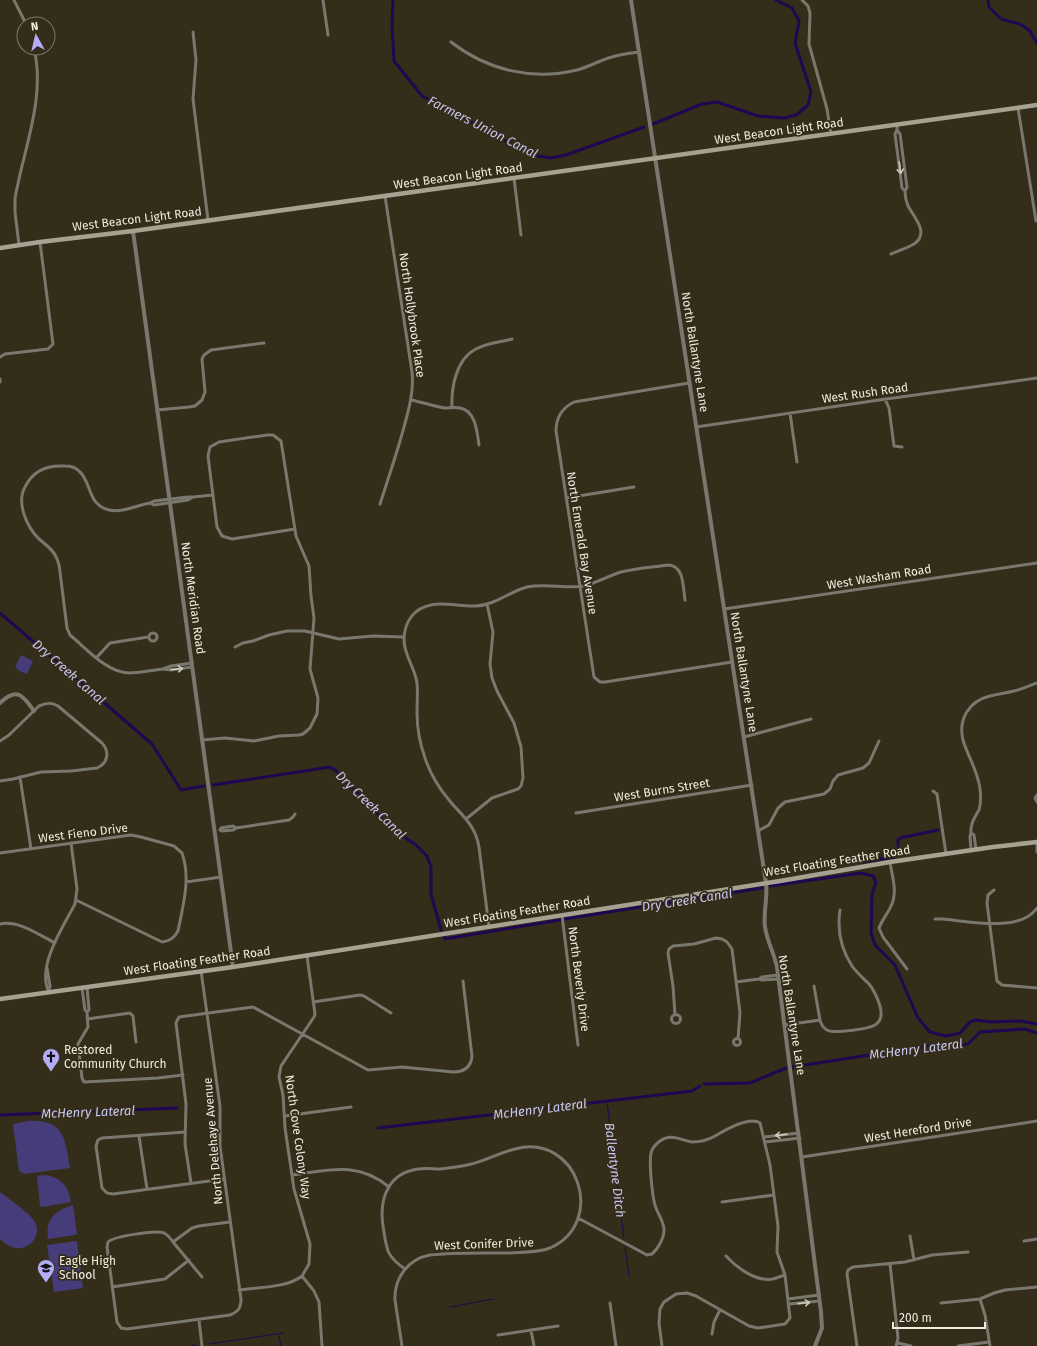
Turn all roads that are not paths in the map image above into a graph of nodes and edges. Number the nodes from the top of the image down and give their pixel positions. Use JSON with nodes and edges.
{"nodes":[{"id":1,"x":14,"y":0,"type":"edge"},
{"id":2,"x":323,"y":0,"type":"edge"},
{"id":3,"x":631,"y":0,"type":"edge"},
{"id":4,"x":802,"y":0,"type":"edge"},
{"id":5,"x":22,"y":16,"type":"edge"},
{"id":6,"x":193,"y":32,"type":"dead end"},
{"id":7,"x":328,"y":35,"type":"dead end"},
{"id":8,"x":451,"y":42,"type":"dead end"},
{"id":9,"x":639,"y":52,"type":"junction"},
{"id":10,"x":35,"y":56,"type":"edge"},
{"id":11,"x":1037,"y":106,"type":"edge"},
{"id":12,"x":1018,"y":108,"type":"junction"},
{"id":13,"x":897,"y":128,"type":"junction"},
{"id":14,"x":831,"y":134,"type":"junction"},
{"id":15,"x":654,"y":158,"type":"junction"},
{"id":16,"x":514,"y":178,"type":"junction"},
{"id":17,"x":385,"y":196,"type":"junction"},
{"id":18,"x":208,"y":220,"type":"junction"},
{"id":19,"x":1036,"y":221,"type":"dead end"},
{"id":20,"x":133,"y":231,"type":"junction"},
{"id":21,"x":521,"y":235,"type":"dead end"},
{"id":22,"x":40,"y":242,"type":"junction"},
{"id":23,"x":19,"y":245,"type":"junction"},
{"id":24,"x":0,"y":248,"type":"edge"},
{"id":25,"x":891,"y":254,"type":"dead end"},
{"id":26,"x":512,"y":339,"type":"dead end"},
{"id":27,"x":264,"y":343,"type":"dead end"},
{"id":28,"x":0,"y":357,"type":"edge"},
{"id":29,"x":1037,"y":378,"type":"edge"},
{"id":30,"x":0,"y":379,"type":"edge"},
{"id":31,"x":0,"y":382,"type":"edge"},
{"id":32,"x":689,"y":383,"type":"junction"},
{"id":33,"x":885,"y":399,"type":"junction"},
{"id":34,"x":411,"y":400,"type":"junction"},
{"id":35,"x":452,"y":408,"type":"junction"},
{"id":36,"x":158,"y":410,"type":"junction"},
{"id":37,"x":790,"y":413,"type":"junction"},
{"id":38,"x":696,"y":427,"type":"junction"},
{"id":39,"x":479,"y":445,"type":"dead end"},
{"id":40,"x":902,"y":447,"type":"dead end"},
{"id":41,"x":797,"y":462,"type":"dead end"},
{"id":42,"x":634,"y":487,"type":"dead end"},
{"id":43,"x":213,"y":495,"type":"junction"},
{"id":44,"x":566,"y":498,"type":"junction"},
{"id":45,"x":170,"y":501,"type":"junction"},
{"id":46,"x":380,"y":504,"type":"dead end"},
{"id":47,"x":295,"y":529,"type":"junction"},
{"id":48,"x":1037,"y":563,"type":"edge"},
{"id":49,"x":580,"y":586,"type":"junction"},
{"id":50,"x":685,"y":600,"type":"dead end"},
{"id":51,"x":486,"y":604,"type":"junction"},
{"id":52,"x":724,"y":609,"type":"junction"},
{"id":53,"x":313,"y":633,"type":"junction"},
{"id":54,"x":148,"y":637,"type":"dead end"},
{"id":55,"x":404,"y":637,"type":"junction"},
{"id":56,"x":235,"y":647,"type":"dead end"},
{"id":57,"x":97,"y":657,"type":"junction"},
{"id":58,"x":732,"y":662,"type":"junction"},
{"id":59,"x":192,"y":665,"type":"junction"},
{"id":60,"x":1037,"y":683,"type":"edge"},
{"id":61,"x":0,"y":703,"type":"edge"},
{"id":62,"x":34,"y":711,"type":"junction"},
{"id":63,"x":811,"y":719,"type":"dead end"},
{"id":64,"x":744,"y":737,"type":"junction"},
{"id":65,"x":202,"y":740,"type":"junction"},
{"id":66,"x":0,"y":741,"type":"edge"},
{"id":67,"x":879,"y":741,"type":"dead end"},
{"id":68,"x":20,"y":777,"type":"junction"},
{"id":69,"x":0,"y":781,"type":"edge"},
{"id":70,"x":752,"y":785,"type":"junction"},
{"id":71,"x":933,"y":791,"type":"dead end"},
{"id":72,"x":1037,"y":795,"type":"edge"},
{"id":73,"x":1037,"y":802,"type":"edge"},
{"id":74,"x":576,"y":813,"type":"dead end"},
{"id":75,"x":295,"y":814,"type":"dead end"},
{"id":76,"x":466,"y":819,"type":"junction"},
{"id":77,"x":214,"y":831,"type":"junction"},
{"id":78,"x":758,"y":831,"type":"junction"},
{"id":79,"x":971,"y":833,"type":"junction"},
{"id":80,"x":1037,"y":842,"type":"edge"},
{"id":81,"x":71,"y":843,"type":"junction"},
{"id":82,"x":31,"y":849,"type":"junction"},
{"id":83,"x":976,"y":849,"type":"junction"},
{"id":84,"x":971,"y":850,"type":"junction"},
{"id":85,"x":1037,"y":852,"type":"edge"},
{"id":86,"x":0,"y":853,"type":"edge"},
{"id":87,"x":946,"y":854,"type":"junction"},
{"id":88,"x":890,"y":862,"type":"junction"},
{"id":89,"x":221,"y":877,"type":"junction"},
{"id":90,"x":186,"y":882,"type":"junction"},
{"id":91,"x":766,"y":883,"type":"junction"},
{"id":92,"x":994,"y":890,"type":"dead end"},
{"id":93,"x":76,"y":900,"type":"junction"},
{"id":94,"x":1037,"y":908,"type":"edge"},
{"id":95,"x":840,"y":910,"type":"dead end"},
{"id":96,"x":562,"y":915,"type":"junction"},
{"id":97,"x":935,"y":919,"type":"dead end"},
{"id":98,"x":990,"y":923,"type":"junction"},
{"id":99,"x":0,"y":924,"type":"edge"},
{"id":100,"x":489,"y":927,"type":"junction"},
{"id":101,"x":55,"y":943,"type":"junction"},
{"id":102,"x":307,"y":956,"type":"junction"},
{"id":103,"x":233,"y":967,"type":"junction"},
{"id":104,"x":907,"y":969,"type":"dead end"},
{"id":105,"x":201,"y":971,"type":"junction"},
{"id":106,"x":778,"y":977,"type":"junction"},
{"id":107,"x":463,"y":981,"type":"dead end"},
{"id":108,"x":736,"y":982,"type":"junction"},
{"id":109,"x":814,"y":986,"type":"dead end"},
{"id":110,"x":84,"y":988,"type":"junction"},
{"id":111,"x":1037,"y":988,"type":"edge"},
{"id":112,"x":49,"y":992,"type":"junction"},
{"id":113,"x":0,"y":999,"type":"edge"},
{"id":114,"x":313,"y":1002,"type":"junction"},
{"id":115,"x":207,"y":1012,"type":"junction"},
{"id":116,"x":391,"y":1014,"type":"dead end"},
{"id":117,"x":675,"y":1015,"type":"dead end"},
{"id":118,"x":87,"y":1019,"type":"junction"},
{"id":119,"x":820,"y":1020,"type":"junction"},
{"id":120,"x":785,"y":1025,"type":"junction"},
{"id":121,"x":303,"y":1034,"type":"junction"},
{"id":122,"x":738,"y":1039,"type":"dead end"},
{"id":123,"x":136,"y":1042,"type":"dead end"},
{"id":124,"x":578,"y":1045,"type":"dead end"},
{"id":125,"x":93,"y":1052,"type":"dead end"},
{"id":126,"x":79,"y":1054,"type":"junction"},
{"id":127,"x":183,"y":1075,"type":"junction"},
{"id":128,"x":351,"y":1107,"type":"dead end"},
{"id":129,"x":285,"y":1116,"type":"junction"},
{"id":130,"x":1037,"y":1121,"type":"edge"},
{"id":131,"x":185,"y":1132,"type":"junction"},
{"id":132,"x":799,"y":1135,"type":"junction"},
{"id":133,"x":139,"y":1136,"type":"junction"},
{"id":134,"x":764,"y":1137,"type":"junction"},
{"id":135,"x":765,"y":1142,"type":"junction"},
{"id":136,"x":802,"y":1157,"type":"junction"},
{"id":137,"x":292,"y":1175,"type":"junction"},
{"id":138,"x":224,"y":1179,"type":"junction"},
{"id":139,"x":191,"y":1183,"type":"junction"},
{"id":140,"x":389,"y":1187,"type":"junction"},
{"id":141,"x":146,"y":1189,"type":"junction"},
{"id":142,"x":774,"y":1195,"type":"junction"},
{"id":143,"x":722,"y":1202,"type":"dead end"},
{"id":144,"x":578,"y":1218,"type":"junction"},
{"id":145,"x":230,"y":1222,"type":"junction"},
{"id":146,"x":910,"y":1236,"type":"dead end"},
{"id":147,"x":1037,"y":1239,"type":"edge"},
{"id":148,"x":173,"y":1242,"type":"junction"},
{"id":149,"x":1024,"y":1242,"type":"dead end"},
{"id":150,"x":968,"y":1252,"type":"dead end"},
{"id":151,"x":726,"y":1256,"type":"dead end"},
{"id":152,"x":189,"y":1260,"type":"junction"},
{"id":153,"x":914,"y":1260,"type":"junction"},
{"id":154,"x":890,"y":1264,"type":"junction"},
{"id":155,"x":405,"y":1270,"type":"junction"},
{"id":156,"x":785,"y":1275,"type":"junction"},
{"id":157,"x":302,"y":1276,"type":"junction"},
{"id":158,"x":202,"y":1277,"type":"dead end"},
{"id":159,"x":112,"y":1287,"type":"junction"},
{"id":160,"x":1037,"y":1287,"type":"edge"},
{"id":161,"x":239,"y":1290,"type":"junction"},
{"id":162,"x":819,"y":1295,"type":"junction"},
{"id":163,"x":788,"y":1299,"type":"junction"},
{"id":164,"x":980,"y":1299,"type":"junction"},
{"id":165,"x":820,"y":1301,"type":"junction"},
{"id":166,"x":610,"y":1303,"type":"dead end"},
{"id":167,"x":941,"y":1303,"type":"dead end"},
{"id":168,"x":789,"y":1304,"type":"junction"},
{"id":169,"x":720,"y":1310,"type":"junction"},
{"id":170,"x":199,"y":1320,"type":"junction"},
{"id":171,"x":558,"y":1326,"type":"dead end"},
{"id":172,"x":531,"y":1330,"type":"junction"},
{"id":173,"x":498,"y":1334,"type":"dead end"},
{"id":174,"x":712,"y":1334,"type":"dead end"},
{"id":175,"x":989,"y":1342,"type":"junction"},
{"id":176,"x":897,"y":1344,"type":"edge"},
{"id":177,"x":202,"y":1346,"type":"edge"},
{"id":178,"x":322,"y":1346,"type":"edge"},
{"id":179,"x":402,"y":1346,"type":"edge"},
{"id":180,"x":534,"y":1346,"type":"edge"},
{"id":181,"x":616,"y":1346,"type":"edge"},
{"id":182,"x":662,"y":1346,"type":"edge"},
{"id":183,"x":815,"y":1346,"type":"edge"},
{"id":184,"x":857,"y":1346,"type":"edge"},
{"id":185,"x":911,"y":1346,"type":"edge"},
{"id":186,"x":958,"y":1346,"type":"edge"},
{"id":187,"x":990,"y":1346,"type":"edge"}],
"edges":[{"from":1,"to":5,"type":"street"},
{"from":2,"to":7,"type":"street"},
{"from":3,"to":9,"type":"street","name":"North Ballantyne Lane"},
{"from":4,"to":14,"type":"street"},
{"from":6,"to":18,"type":"street"},
{"from":8,"to":9,"type":"street"},
{"from":9,"to":15,"type":"street","name":"North Ballantyne Lane"},
{"from":10,"to":23,"type":"street"},
{"from":11,"to":12,"type":"main road","name":"West Beacon Light Road"},
{"from":12,"to":13,"type":"main road","name":"West Beacon Light Road"},
{"from":12,"to":19,"type":"street"},
{"from":13,"to":14,"type":"main road","name":"West Beacon Light Road"},
{"from":13,"to":25,"type":"street"},
{"from":14,"to":15,"type":"main road","name":"West Beacon Light Road"},
{"from":15,"to":16,"type":"main road","name":"West Beacon Light Road"},
{"from":15,"to":32,"type":"street","name":"North Ballantyne Lane"},
{"from":16,"to":17,"type":"main road","name":"West Beacon Light Road"},
{"from":16,"to":21,"type":"street"},
{"from":17,"to":18,"type":"main road","name":"West Beacon Light Road"},
{"from":17,"to":34,"type":"street","name":"North Hollybrook Place"},
{"from":18,"to":20,"type":"main road","name":"West Beacon Light Road"},
{"from":20,"to":22,"type":"main road","name":"West Beacon Light Road"},
{"from":20,"to":36,"type":"street","name":"North Meridian Road"},
{"from":22,"to":23,"type":"main road","name":"West Beacon Light Road"},
{"from":22,"to":28,"type":"street"},
{"from":23,"to":24,"type":"main road","name":"West Beacon Light Road"},
{"from":26,"to":35,"type":"street"},
{"from":27,"to":36,"type":"street"},
{"from":29,"to":33,"type":"street","name":"West Rush Road"},
{"from":30,"to":31,"type":"street"},
{"from":32,"to":38,"type":"street","name":"North Ballantyne Lane"},
{"from":32,"to":44,"type":"street","name":"North Emerald Bay Avenue"},
{"from":33,"to":37,"type":"street","name":"West Rush Road"},
{"from":33,"to":40,"type":"street"},
{"from":34,"to":35,"type":"street"},
{"from":34,"to":46,"type":"street","name":"North Hollybrook Place"},
{"from":35,"to":39,"type":"street"},
{"from":36,"to":45,"type":"street","name":"North Meridian Road"},
{"from":37,"to":38,"type":"street","name":"West Rush Road"},
{"from":37,"to":41,"type":"street"},
{"from":38,"to":52,"type":"street","name":"North Ballantyne Lane"},
{"from":42,"to":44,"type":"street"},
{"from":43,"to":45,"type":"street"},
{"from":43,"to":47,"type":"street"},
{"from":43,"to":47,"type":"street"},
{"from":44,"to":49,"type":"street","name":"North Emerald Bay Avenue"},
{"from":45,"to":57,"type":"street"},
{"from":45,"to":59,"type":"street","name":"North Meridian Road"},
{"from":47,"to":53,"type":"street"},
{"from":48,"to":52,"type":"street","name":"West Washam Road"},
{"from":49,"to":50,"type":"street"},
{"from":49,"to":51,"type":"street"},
{"from":49,"to":58,"type":"street","name":"North Emerald Bay Avenue"},
{"from":51,"to":55,"type":"street"},
{"from":51,"to":76,"type":"street"},
{"from":52,"to":58,"type":"street","name":"North Ballantyne Lane"},
{"from":53,"to":55,"type":"street"},
{"from":53,"to":56,"type":"street"},
{"from":53,"to":65,"type":"street"},
{"from":54,"to":57,"type":"street"},
{"from":55,"to":76,"type":"street"},
{"from":57,"to":59,"type":"street"},
{"from":58,"to":64,"type":"street","name":"North Ballantyne Lane"},
{"from":59,"to":65,"type":"street","name":"North Meridian Road"},
{"from":60,"to":79,"type":"street"},
{"from":61,"to":62,"type":"street"},
{"from":62,"to":66,"type":"street"},
{"from":62,"to":68,"type":"street"},
{"from":63,"to":64,"type":"street"},
{"from":64,"to":70,"type":"street","name":"North Ballantyne Lane"},
{"from":65,"to":77,"type":"street","name":"North Meridian Road"},
{"from":67,"to":78,"type":"street"},
{"from":68,"to":69,"type":"street"},
{"from":68,"to":82,"type":"street"},
{"from":70,"to":74,"type":"street","name":"West Burns Street"},
{"from":70,"to":78,"type":"street","name":"North Ballantyne Lane"},
{"from":71,"to":87,"type":"street"},
{"from":72,"to":73,"type":"street"},
{"from":75,"to":77,"type":"street"},
{"from":76,"to":100,"type":"street"},
{"from":77,"to":89,"type":"street","name":"North Meridian Road"},
{"from":78,"to":91,"type":"street","name":"North Ballantyne Lane"},
{"from":79,"to":83,"type":"street"},
{"from":79,"to":84,"type":"street"},
{"from":80,"to":83,"type":"main road","name":"West Floating Feather Road"},
{"from":80,"to":85,"type":"street"},
{"from":81,"to":82,"type":"street","name":"West Fieno Drive"},
{"from":81,"to":90,"type":"street","name":"West Fieno Drive"},
{"from":81,"to":93,"type":"street"},
{"from":82,"to":86,"type":"street","name":"West Fieno Drive"},
{"from":83,"to":84,"type":"main road","name":"West Floating Feather Road"},
{"from":84,"to":87,"type":"main road","name":"West Floating Feather Road"},
{"from":87,"to":88,"type":"main road","name":"West Floating Feather Road"},
{"from":88,"to":91,"type":"main road","name":"West Floating Feather Road"},
{"from":88,"to":104,"type":"street"},
{"from":89,"to":90,"type":"street"},
{"from":89,"to":103,"type":"street","name":"North Meridian Road"},
{"from":90,"to":93,"type":"street"},
{"from":91,"to":96,"type":"main road","name":"West Floating Feather Road"},
{"from":91,"to":106,"type":"street","name":"North Ballantyne Lane"},
{"from":92,"to":98,"type":"street"},
{"from":93,"to":101,"type":"street"},
{"from":94,"to":98,"type":"street"},
{"from":95,"to":119,"type":"street"},
{"from":96,"to":100,"type":"main road","name":"West Floating Feather Road"},
{"from":96,"to":124,"type":"street","name":"North Beverly Drive"},
{"from":97,"to":98,"type":"street"},
{"from":98,"to":111,"type":"street"},
{"from":99,"to":101,"type":"street"},
{"from":100,"to":102,"type":"main road","name":"West Floating Feather Road"},
{"from":101,"to":112,"type":"street"},
{"from":102,"to":103,"type":"main road","name":"West Floating Feather Road"},
{"from":102,"to":114,"type":"street","name":"North Cove Colony Way"},
{"from":103,"to":105,"type":"main road","name":"West Floating Feather Road"},
{"from":105,"to":110,"type":"main road","name":"West Floating Feather Road"},
{"from":105,"to":115,"type":"street","name":"North Delehaye Avenue"},
{"from":106,"to":108,"type":"street"},
{"from":106,"to":120,"type":"street","name":"North Ballantyne Lane"},
{"from":107,"to":121,"type":"street"},
{"from":108,"to":117,"type":"street"},
{"from":108,"to":122,"type":"street"},
{"from":109,"to":119,"type":"street"},
{"from":110,"to":112,"type":"main road","name":"West Floating Feather Road"},
{"from":110,"to":118,"type":"street"},
{"from":112,"to":113,"type":"main road","name":"West Floating Feather Road"},
{"from":114,"to":116,"type":"street"},
{"from":114,"to":121,"type":"street","name":"North Cove Colony Way"},
{"from":115,"to":121,"type":"street"},
{"from":115,"to":127,"type":"street"},
{"from":115,"to":138,"type":"street","name":"North Delehaye Avenue"},
{"from":118,"to":123,"type":"street"},
{"from":118,"to":126,"type":"street"},
{"from":119,"to":120,"type":"street"},
{"from":120,"to":132,"type":"street","name":"North Ballantyne Lane"},
{"from":121,"to":129,"type":"street","name":"North Cove Colony Way"},
{"from":125,"to":126,"type":"street"},
{"from":126,"to":127,"type":"street"},
{"from":127,"to":131,"type":"street"},
{"from":128,"to":129,"type":"street"},
{"from":129,"to":137,"type":"street","name":"North Cove Colony Way"},
{"from":130,"to":136,"type":"street","name":"West Hereford Drive"},
{"from":131,"to":133,"type":"street"},
{"from":131,"to":139,"type":"street"},
{"from":132,"to":134,"type":"street","one_way":true},
{"from":132,"to":135,"type":"street"},
{"from":132,"to":136,"type":"street","name":"North Ballantyne Lane"},
{"from":133,"to":141,"type":"street"},
{"from":133,"to":141,"type":"street"},
{"from":134,"to":135,"type":"street"},
{"from":134,"to":144,"type":"street"},
{"from":135,"to":142,"type":"street"},
{"from":136,"to":162,"type":"street","name":"North Ballantyne Lane"},
{"from":137,"to":140,"type":"street"},
{"from":137,"to":157,"type":"street","name":"North Cove Colony Way"},
{"from":138,"to":139,"type":"street"},
{"from":138,"to":145,"type":"street","name":"North Delehaye Avenue"},
{"from":139,"to":141,"type":"street"},
{"from":140,"to":144,"type":"street"},
{"from":140,"to":155,"type":"street"},
{"from":142,"to":143,"type":"street"},
{"from":142,"to":156,"type":"street"},
{"from":144,"to":155,"type":"street","name":"West Conifer Drive"},
{"from":145,"to":148,"type":"street"},
{"from":145,"to":161,"type":"street","name":"North Delehaye Avenue"},
{"from":146,"to":153,"type":"street"},
{"from":147,"to":149,"type":"street"},
{"from":148,"to":152,"type":"street"},
{"from":148,"to":159,"type":"street"},
{"from":150,"to":153,"type":"street"},
{"from":151,"to":156,"type":"street"},
{"from":152,"to":158,"type":"street"},
{"from":152,"to":159,"type":"street"},
{"from":153,"to":154,"type":"street"},
{"from":154,"to":176,"type":"street"},
{"from":154,"to":184,"type":"street"},
{"from":155,"to":179,"type":"street"},
{"from":156,"to":163,"type":"street"},
{"from":157,"to":161,"type":"street"},
{"from":157,"to":178,"type":"street"},
{"from":159,"to":170,"type":"street"},
{"from":160,"to":164,"type":"street"},
{"from":161,"to":170,"type":"street","name":"North Delehaye Avenue"},
{"from":162,"to":163,"type":"street"},
{"from":162,"to":165,"type":"street","name":"North Ballantyne Lane"},
{"from":163,"to":168,"type":"street"},
{"from":164,"to":167,"type":"street"},
{"from":164,"to":175,"type":"street"},
{"from":168,"to":165,"type":"street","one_way":true},
{"from":165,"to":183,"type":"street","name":"North Ballantyne Lane"},
{"from":166,"to":181,"type":"street"},
{"from":168,"to":169,"type":"street"},
{"from":169,"to":174,"type":"street"},
{"from":169,"to":182,"type":"street"},
{"from":170,"to":177,"type":"street"},
{"from":171,"to":172,"type":"street"},
{"from":172,"to":173,"type":"street"},
{"from":172,"to":180,"type":"street"},
{"from":175,"to":186,"type":"street"},
{"from":175,"to":187,"type":"street"},
{"from":176,"to":185,"type":"street"}]}
